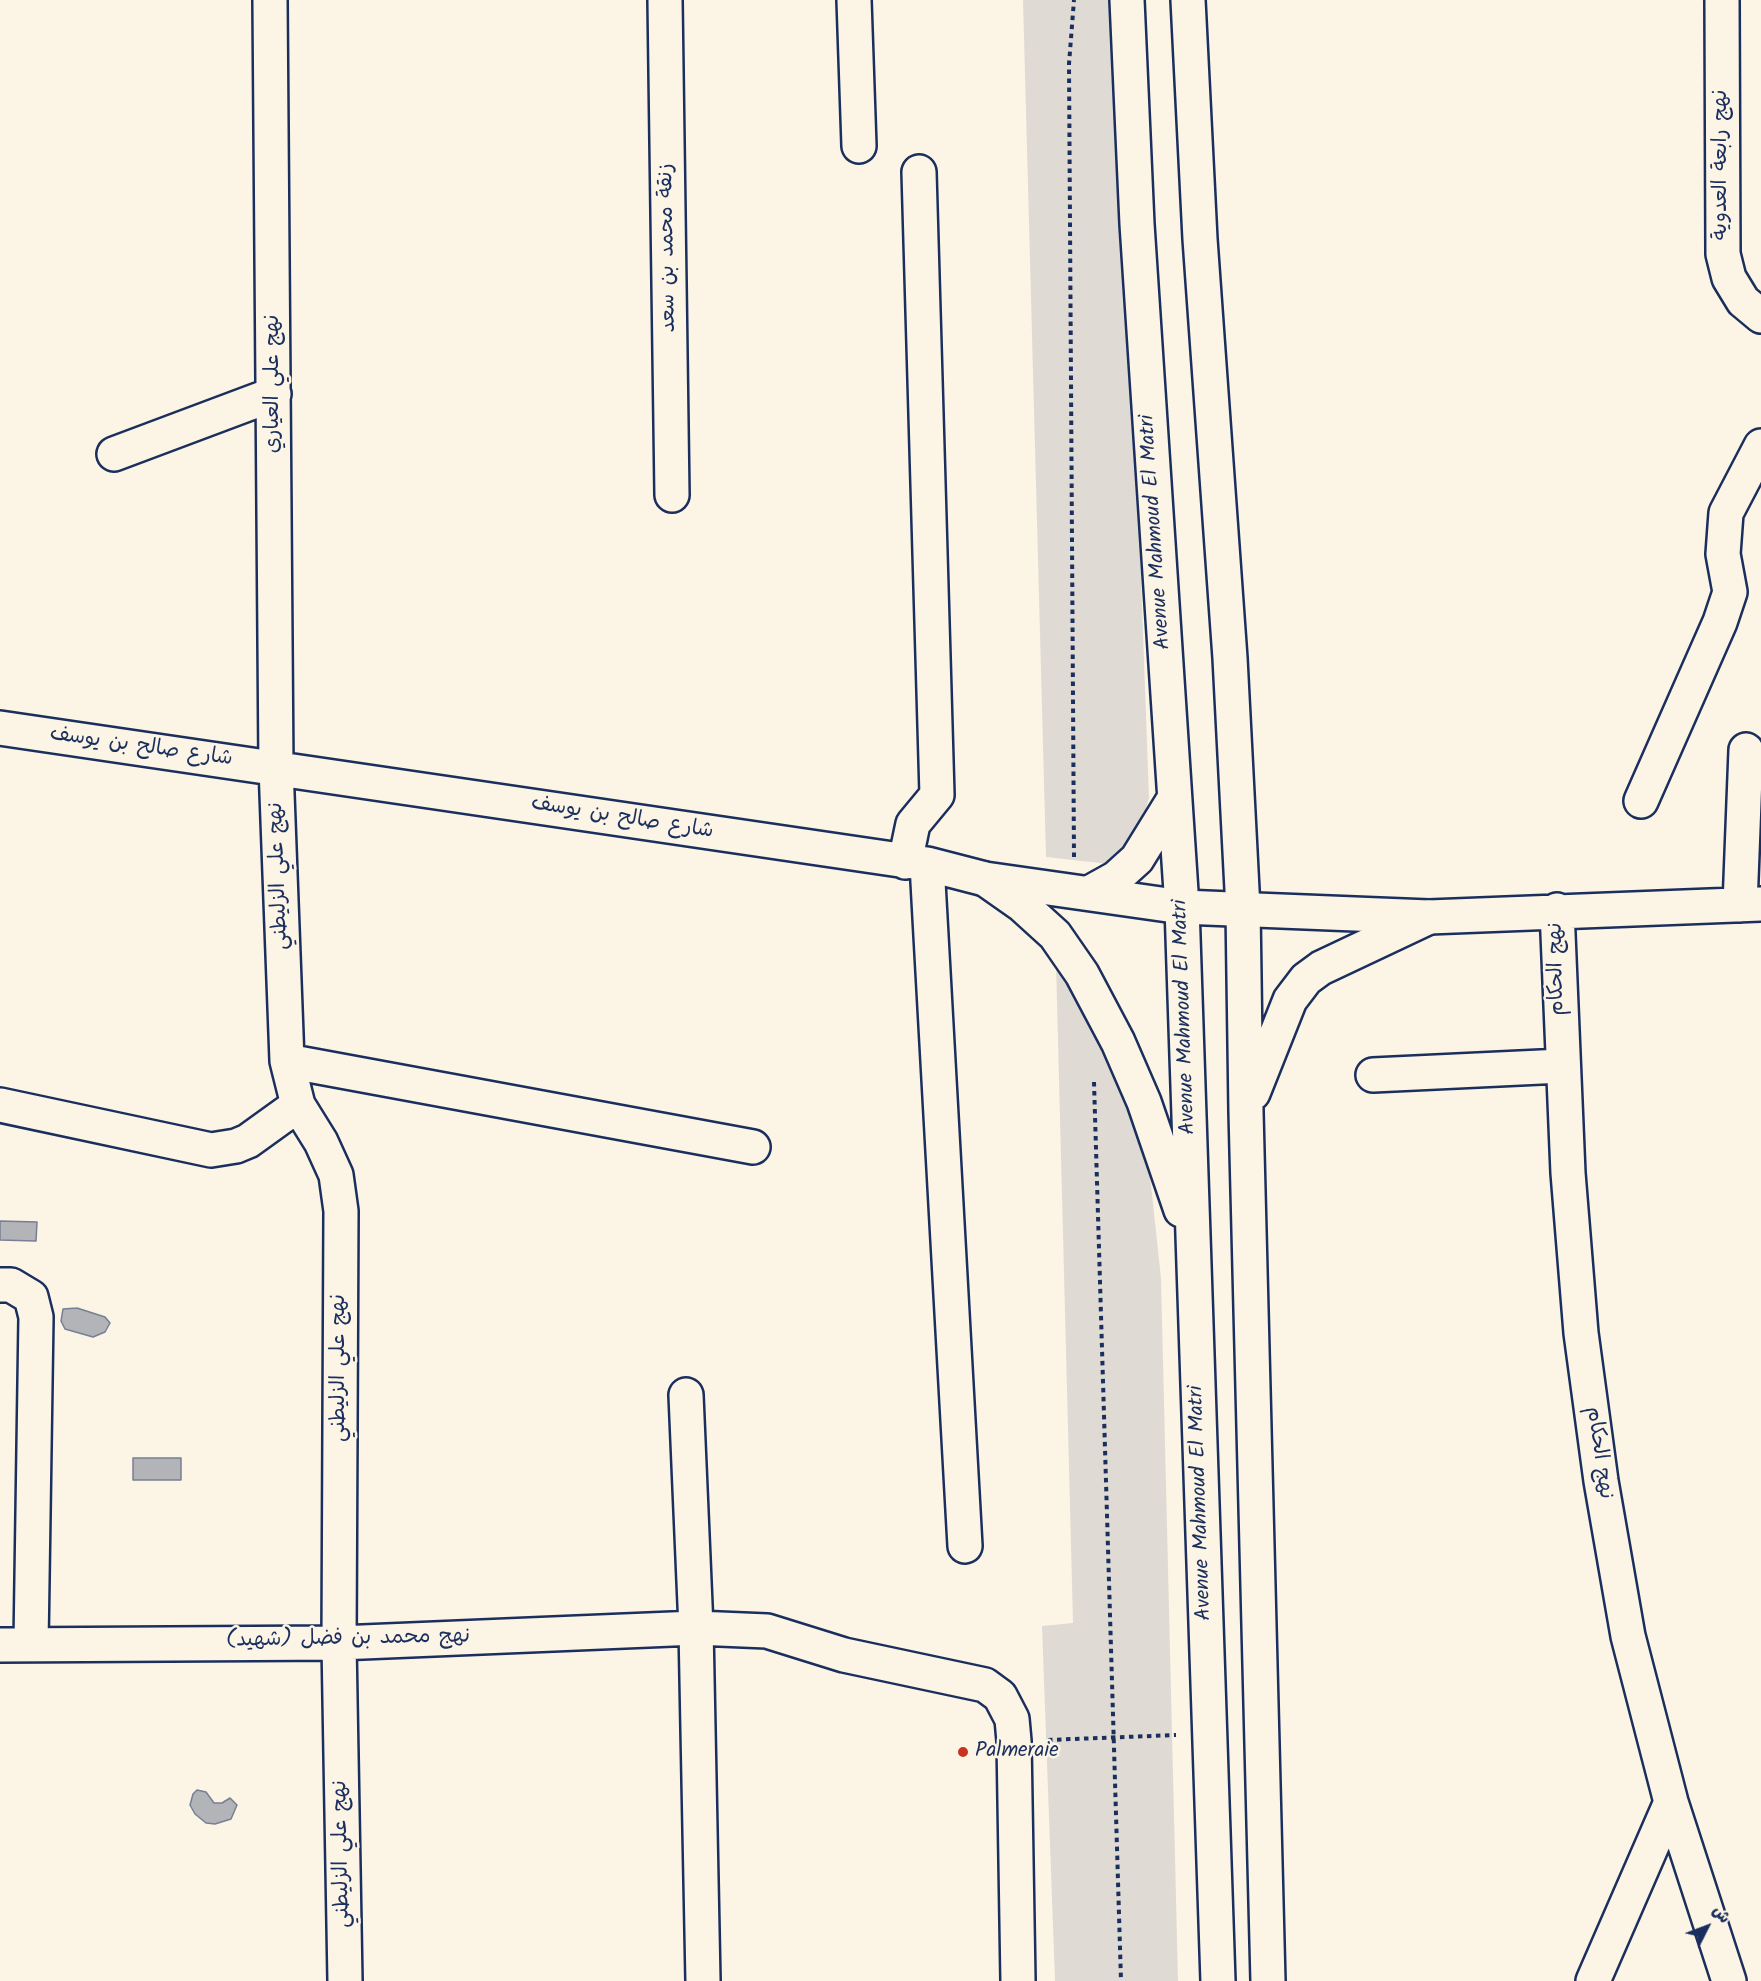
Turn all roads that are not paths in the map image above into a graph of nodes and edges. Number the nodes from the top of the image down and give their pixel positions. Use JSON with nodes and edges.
{"nodes":[{"id":1,"x":270,"y":0,"type":"edge"},
{"id":2,"x":665,"y":0,"type":"edge"},
{"id":3,"x":854,"y":0,"type":"edge"},
{"id":4,"x":1126,"y":0,"type":"edge"},
{"id":5,"x":1188,"y":0,"type":"edge"},
{"id":6,"x":1722,"y":0,"type":"edge"},
{"id":7,"x":859,"y":146,"type":"dead end"},
{"id":8,"x":919,"y":172,"type":"dead end"},
{"id":9,"x":1761,"y":316,"type":"edge"},
{"id":10,"x":274,"y":394,"type":"junction"},
{"id":11,"x":1761,"y":446,"type":"edge"},
{"id":12,"x":114,"y":454,"type":"dead end"},
{"id":13,"x":672,"y":495,"type":"dead end"},
{"id":14,"x":0,"y":728,"type":"edge"},
{"id":15,"x":1746,"y":750,"type":"dead end"},
{"id":16,"x":276,"y":767,"type":"junction"},
{"id":17,"x":1174,"y":799,"type":"junction"},
{"id":18,"x":1641,"y":801,"type":"dead end"},
{"id":19,"x":916,"y":863,"type":"junction"},
{"id":20,"x":985,"y":879,"type":"junction"},
{"id":21,"x":1089,"y":893,"type":"junction"},
{"id":22,"x":1750,"y":905,"type":"edge"},
{"id":23,"x":1182,"y":907,"type":"junction"},
{"id":24,"x":1243,"y":909,"type":"junction"},
{"id":25,"x":1557,"y":910,"type":"junction"},
{"id":26,"x":1429,"y":917,"type":"junction"},
{"id":27,"x":287,"y":1061,"type":"junction"},
{"id":28,"x":1562,"y":1066,"type":"junction"},
{"id":29,"x":1373,"y":1075,"type":"dead end"},
{"id":30,"x":0,"y":1105,"type":"edge"},
{"id":31,"x":298,"y":1105,"type":"junction"},
{"id":32,"x":1246,"y":1112,"type":"junction"},
{"id":33,"x":753,"y":1147,"type":"dead end"},
{"id":34,"x":1194,"y":1250,"type":"junction"},
{"id":35,"x":0,"y":1286,"type":"edge"},
{"id":36,"x":686,"y":1395,"type":"dead end"},
{"id":37,"x":965,"y":1546,"type":"dead end"},
{"id":38,"x":696,"y":1628,"type":"junction"},
{"id":39,"x":339,"y":1643,"type":"junction"},
{"id":40,"x":15,"y":1644,"type":"edge"},
{"id":41,"x":1671,"y":1802,"type":"junction"},
{"id":42,"x":345,"y":1981,"type":"edge"},
{"id":43,"x":703,"y":1981,"type":"edge"},
{"id":44,"x":1018,"y":1981,"type":"edge"},
{"id":45,"x":1218,"y":1981,"type":"edge"},
{"id":46,"x":1268,"y":1981,"type":"edge"},
{"id":47,"x":1593,"y":1981,"type":"edge"},
{"id":48,"x":1729,"y":1981,"type":"edge"}],
"edges":[{"from":1,"to":10,"type":"main road","name":"نهج علي العياري"},
{"from":2,"to":13,"type":"main road","name":"زنقة محمد بن سعد"},
{"from":3,"to":7,"type":"main road"},
{"from":4,"to":17,"type":"main road","name":"Avenue Mahmoud El Matri"},
{"from":5,"to":24,"type":"main road"},
{"from":6,"to":9,"type":"main road","name":"نهج رابعة العدوية"},
{"from":8,"to":19,"type":"main road"},
{"from":10,"to":12,"type":"main road"},
{"from":10,"to":16,"type":"main road","name":"نهج علي العياري"},
{"from":11,"to":18,"type":"main road"},
{"from":14,"to":16,"type":"main road","name":"شارع صالح بن يوسف"},
{"from":15,"to":22,"type":"main road"},
{"from":16,"to":19,"type":"main road","name":"شارع صالح بن يوسف"},
{"from":16,"to":27,"type":"main road","name":"نهج علي الزليطني"},
{"from":17,"to":21,"type":"main road"},
{"from":17,"to":23,"type":"main road","name":"Avenue Mahmoud El Matri"},
{"from":19,"to":20,"type":"main road","name":"شارع صالح بن يوسف"},
{"from":19,"to":37,"type":"main road"},
{"from":20,"to":21,"type":"main road","name":"شارع صالح بن يوسف"},
{"from":20,"to":34,"type":"main road"},
{"from":21,"to":23,"type":"main road","name":"شارع صالح بن يوسف"},
{"from":22,"to":25,"type":"main road","name":"شارع صالح بن يوسف"},
{"from":23,"to":24,"type":"main road","name":"شارع صالح بن يوسف"},
{"from":23,"to":34,"type":"main road","name":"Avenue Mahmoud El Matri"},
{"from":24,"to":26,"type":"main road","name":"شارع صالح بن يوسف"},
{"from":24,"to":32,"type":"main road"},
{"from":25,"to":26,"type":"main road","name":"شارع صالح بن يوسف"},
{"from":25,"to":28,"type":"main road","name":"نهج الحكام"},
{"from":26,"to":32,"type":"main road"},
{"from":27,"to":31,"type":"main road","name":"نهج علي الزليطني"},
{"from":27,"to":33,"type":"main road"},
{"from":28,"to":29,"type":"main road"},
{"from":28,"to":41,"type":"main road","name":"نهج الحكام"},
{"from":30,"to":31,"type":"main road"},
{"from":31,"to":39,"type":"main road","name":"نهج علي الزليطني"},
{"from":32,"to":46,"type":"main road"},
{"from":34,"to":45,"type":"main road","name":"Avenue Mahmoud El Matri"},
{"from":35,"to":40,"type":"main road"},
{"from":36,"to":38,"type":"main road"},
{"from":38,"to":39,"type":"main road","name":"نهج محمد بن فضل (شهيد)"},
{"from":38,"to":43,"type":"main road"},
{"from":38,"to":44,"type":"main road","name":"نهج محمد بن فضل (شهيد)"},
{"from":39,"to":40,"type":"main road","name":"نهج محمد بن فضل (شهيد)"},
{"from":39,"to":42,"type":"main road","name":"نهج علي الزليطني"},
{"from":41,"to":47,"type":"main road"},
{"from":41,"to":48,"type":"main road","name":"نهج الحكام"}]}
